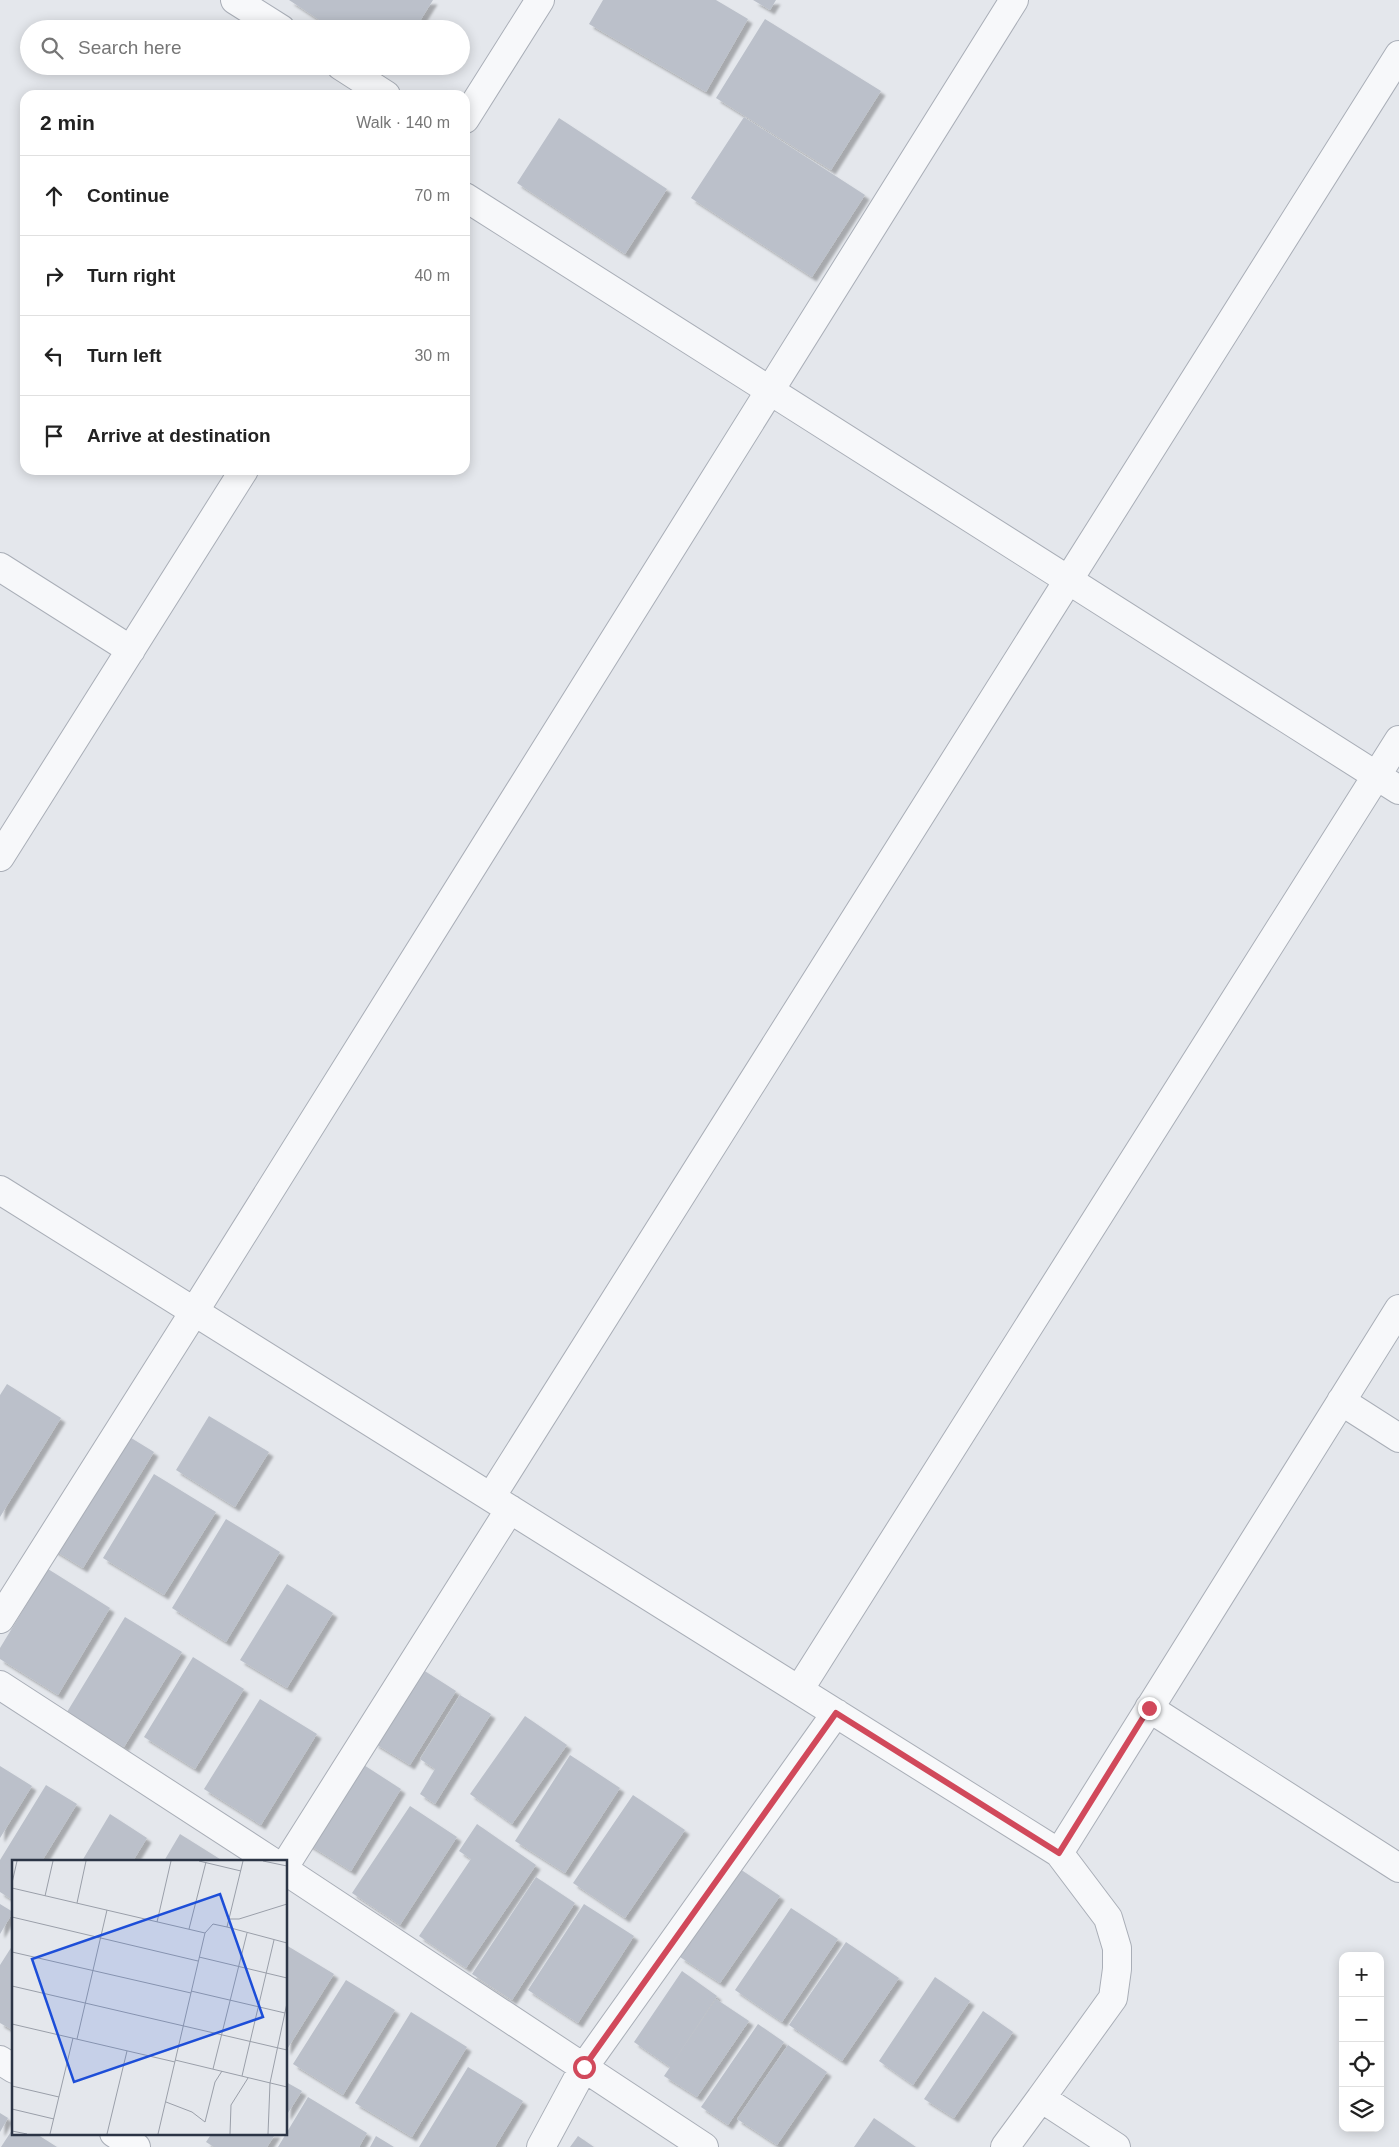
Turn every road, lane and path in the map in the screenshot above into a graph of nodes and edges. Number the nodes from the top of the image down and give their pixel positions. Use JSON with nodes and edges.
{"nodes":[{"id":1,"x":235,"y":0,"type":"edge"},
{"id":2,"x":540,"y":0,"type":"edge"},
{"id":3,"x":1014,"y":0,"type":"edge"},
{"id":4,"x":267,"y":20,"type":"edge"},
{"id":5,"x":1399,"y":55,"type":"edge"},
{"id":6,"x":355,"y":75,"type":"edge"},
{"id":7,"x":378,"y":90,"type":"edge"},
{"id":8,"x":470,"y":111,"type":"edge"},
{"id":9,"x":470,"y":200,"type":"edge"},
{"id":10,"x":770,"y":391,"type":"junction"},
{"id":11,"x":241,"y":475,"type":"edge"},
{"id":12,"x":0,"y":567,"type":"edge"},
{"id":13,"x":1068,"y":580,"type":"junction"},
{"id":14,"x":131,"y":650,"type":"junction"},
{"id":15,"x":1399,"y":740,"type":"edge"},
{"id":16,"x":1388,"y":783,"type":"edge"},
{"id":17,"x":0,"y":857,"type":"edge"},
{"id":18,"x":0,"y":1190,"type":"edge"},
{"id":19,"x":1399,"y":1309,"type":"edge"},
{"id":20,"x":194,"y":1312,"type":"junction"},
{"id":21,"x":1341,"y":1401,"type":"junction"},
{"id":22,"x":1399,"y":1438,"type":"edge"},
{"id":23,"x":500,"y":1503,"type":"junction"},
{"id":24,"x":0,"y":1619,"type":"edge"},
{"id":25,"x":0,"y":1685,"type":"edge"},
{"id":26,"x":799,"y":1690,"type":"junction"},
{"id":27,"x":1149,"y":1708,"type":"junction"},
{"id":28,"x":836,"y":1713,"type":"junction"},
{"id":29,"x":1059,"y":1853,"type":"junction"},
{"id":30,"x":268,"y":1860,"type":"edge"},
{"id":31,"x":288,"y":1861,"type":"edge"},
{"id":32,"x":1399,"y":1868,"type":"edge"},
{"id":33,"x":288,"y":1872,"type":"edge"},
{"id":34,"x":0,"y":2060,"type":"edge"},
{"id":35,"x":584,"y":2067,"type":"junction"},
{"id":36,"x":12,"y":2068,"type":"edge"},
{"id":37,"x":1041,"y":2098,"type":"junction"},
{"id":38,"x":541,"y":2147,"type":"edge"},
{"id":39,"x":704,"y":2147,"type":"edge"},
{"id":40,"x":1005,"y":2147,"type":"edge"},
{"id":41,"x":1116,"y":2147,"type":"edge"}],
"edges":[{"from":1,"to":4,"type":"street"},
{"from":2,"to":8,"type":"street"},
{"from":3,"to":10,"type":"street"},
{"from":5,"to":13,"type":"street"},
{"from":6,"to":7,"type":"street"},
{"from":9,"to":10,"type":"street"},
{"from":10,"to":13,"type":"street"},
{"from":10,"to":20,"type":"street"},
{"from":11,"to":14,"type":"street"},
{"from":12,"to":14,"type":"street"},
{"from":13,"to":16,"type":"street"},
{"from":13,"to":23,"type":"street"},
{"from":14,"to":17,"type":"street"},
{"from":15,"to":16,"type":"street"},
{"from":16,"to":26,"type":"street"},
{"from":18,"to":20,"type":"street"},
{"from":19,"to":21,"type":"street"},
{"from":20,"to":23,"type":"street"},
{"from":20,"to":24,"type":"street"},
{"from":21,"to":22,"type":"street"},
{"from":21,"to":27,"type":"street"},
{"from":23,"to":26,"type":"street"},
{"from":23,"to":31,"type":"street"},
{"from":25,"to":30,"type":"street"},
{"from":26,"to":28,"type":"street"},
{"from":27,"to":29,"type":"street"},
{"from":27,"to":32,"type":"street"},
{"from":28,"to":29,"type":"street"},
{"from":28,"to":35,"type":"street"},
{"from":29,"to":37,"type":"street"},
{"from":33,"to":35,"type":"street"},
{"from":34,"to":36,"type":"street"},
{"from":35,"to":38,"type":"street"},
{"from":35,"to":39,"type":"street"},
{"from":37,"to":40,"type":"street"},
{"from":37,"to":41,"type":"street"}]}
